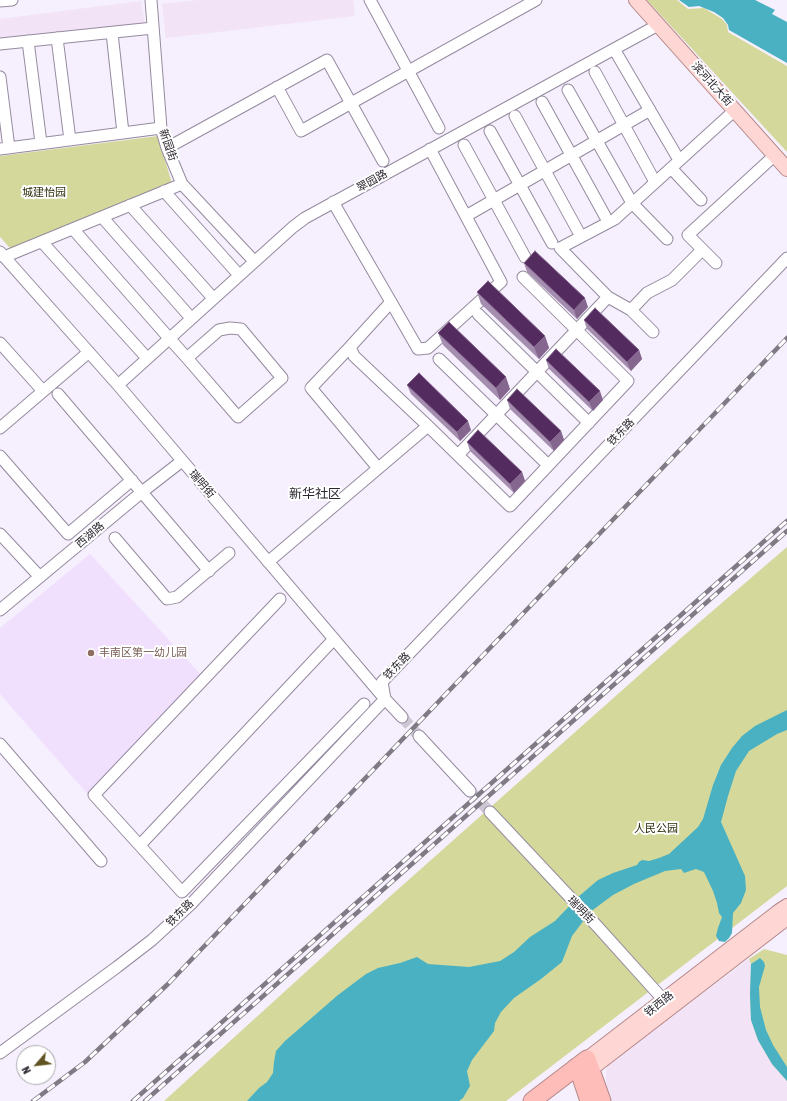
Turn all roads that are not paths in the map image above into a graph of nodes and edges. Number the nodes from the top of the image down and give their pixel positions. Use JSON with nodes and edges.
{"nodes":[{"id":1,"x":12,"y":0,"type":"edge"},
{"id":2,"x":151,"y":0,"type":"edge"},
{"id":3,"x":370,"y":0,"type":"edge"},
{"id":4,"x":536,"y":0,"type":"edge"},
{"id":5,"x":636,"y":0,"type":"edge"},
{"id":6,"x":0,"y":1,"type":"edge"},
{"id":7,"x":658,"y":25,"type":"junction"},
{"id":8,"x":153,"y":28,"type":"junction"},
{"id":9,"x":112,"y":33,"type":"junction"},
{"id":10,"x":57,"y":38,"type":"junction"},
{"id":11,"x":28,"y":41,"type":"junction"},
{"id":12,"x":0,"y":44,"type":"edge"},
{"id":13,"x":614,"y":49,"type":"junction"},
{"id":14,"x":408,"y":71,"type":"junction"},
{"id":15,"x":595,"y":72,"type":"dead end"},
{"id":16,"x":0,"y":77,"type":"edge"},
{"id":17,"x":277,"y":88,"type":"junction"},
{"id":18,"x":568,"y":90,"type":"dead end"},
{"id":19,"x":542,"y":102,"type":"dead end"},
{"id":20,"x":351,"y":103,"type":"junction"},
{"id":21,"x":650,"y":110,"type":"junction"},
{"id":22,"x":735,"y":110,"type":"junction"},
{"id":23,"x":515,"y":116,"type":"dead end"},
{"id":24,"x":624,"y":125,"type":"junction"},
{"id":25,"x":161,"y":128,"type":"junction"},
{"id":26,"x":439,"y":128,"type":"dead end"},
{"id":27,"x":490,"y":131,"type":"dead end"},
{"id":28,"x":124,"y":133,"type":"junction"},
{"id":29,"x":70,"y":140,"type":"junction"},
{"id":30,"x":597,"y":140,"type":"junction"},
{"id":31,"x":41,"y":144,"type":"junction"},
{"id":32,"x":464,"y":145,"type":"dead end"},
{"id":33,"x":5,"y":148,"type":"edge"},
{"id":34,"x":167,"y":148,"type":"junction"},
{"id":35,"x":430,"y":149,"type":"junction"},
{"id":36,"x":571,"y":155,"type":"junction"},
{"id":37,"x":775,"y":156,"type":"junction"},
{"id":38,"x":383,"y":161,"type":"dead end"},
{"id":39,"x":675,"y":164,"type":"junction"},
{"id":40,"x":787,"y":169,"type":"edge"},
{"id":41,"x":545,"y":170,"type":"junction"},
{"id":42,"x":655,"y":182,"type":"junction"},
{"id":43,"x":182,"y":184,"type":"junction"},
{"id":44,"x":520,"y":185,"type":"junction"},
{"id":45,"x":164,"y":191,"type":"junction"},
{"id":46,"x":494,"y":200,"type":"junction"},
{"id":47,"x":702,"y":200,"type":"dead end"},
{"id":48,"x":333,"y":202,"type":"junction"},
{"id":49,"x":632,"y":202,"type":"junction"},
{"id":50,"x":130,"y":205,"type":"junction"},
{"id":51,"x":466,"y":216,"type":"junction"},
{"id":52,"x":604,"y":216,"type":"dead end"},
{"id":53,"x":102,"y":217,"type":"junction"},
{"id":54,"x":73,"y":229,"type":"junction"},
{"id":55,"x":578,"y":231,"type":"dead end"},
{"id":56,"x":667,"y":239,"type":"dead end"},
{"id":57,"x":42,"y":242,"type":"junction"},
{"id":58,"x":552,"y":242,"type":"dead end"},
{"id":59,"x":702,"y":250,"type":"junction"},
{"id":60,"x":2,"y":255,"type":"edge"},
{"id":61,"x":525,"y":257,"type":"dead end"},
{"id":62,"x":787,"y":258,"type":"edge"},
{"id":63,"x":254,"y":261,"type":"junction"},
{"id":64,"x":716,"y":263,"type":"dead end"},
{"id":65,"x":239,"y":275,"type":"junction"},
{"id":66,"x":523,"y":277,"type":"dead end"},
{"id":67,"x":608,"y":297,"type":"junction"},
{"id":68,"x":213,"y":298,"type":"junction"},
{"id":69,"x":392,"y":302,"type":"junction"},
{"id":70,"x":631,"y":310,"type":"junction"},
{"id":71,"x":478,"y":314,"type":"dead end"},
{"id":72,"x":191,"y":318,"type":"junction"},
{"id":73,"x":576,"y":331,"type":"junction"},
{"id":74,"x":653,"y":332,"type":"dead end"},
{"id":75,"x":169,"y":338,"type":"junction"},
{"id":76,"x":0,"y":343,"type":"edge"},
{"id":77,"x":350,"y":347,"type":"junction"},
{"id":78,"x":89,"y":352,"type":"junction"},
{"id":79,"x":147,"y":358,"type":"junction"},
{"id":80,"x":187,"y":358,"type":"junction"},
{"id":81,"x":439,"y":360,"type":"dead end"},
{"id":82,"x":537,"y":372,"type":"junction"},
{"id":83,"x":118,"y":384,"type":"junction"},
{"id":84,"x":43,"y":391,"type":"junction"},
{"id":85,"x":58,"y":394,"type":"dead end"},
{"id":86,"x":496,"y":415,"type":"junction"},
{"id":87,"x":589,"y":423,"type":"junction"},
{"id":88,"x":428,"y":426,"type":"junction"},
{"id":89,"x":0,"y":428,"type":"edge"},
{"id":90,"x":458,"y":455,"type":"junction"},
{"id":91,"x":0,"y":456,"type":"edge"},
{"id":92,"x":182,"y":461,"type":"junction"},
{"id":93,"x":548,"y":465,"type":"junction"},
{"id":94,"x":378,"y":468,"type":"junction"},
{"id":95,"x":132,"y":480,"type":"junction"},
{"id":96,"x":142,"y":492,"type":"junction"},
{"id":97,"x":0,"y":534,"type":"edge"},
{"id":98,"x":115,"y":538,"type":"dead end"},
{"id":99,"x":230,"y":553,"type":"dead end"},
{"id":100,"x":268,"y":562,"type":"junction"},
{"id":101,"x":209,"y":571,"type":"junction"},
{"id":102,"x":40,"y":577,"type":"junction"},
{"id":103,"x":280,"y":599,"type":"dead end"},
{"id":104,"x":0,"y":610,"type":"edge"},
{"id":105,"x":334,"y":639,"type":"junction"},
{"id":106,"x":385,"y":699,"type":"junction"},
{"id":107,"x":364,"y":704,"type":"dead end"},
{"id":108,"x":402,"y":717,"type":"tunnel mouth"},
{"id":109,"x":419,"y":736,"type":"tunnel mouth"},
{"id":110,"x":0,"y":744,"type":"edge"},
{"id":111,"x":470,"y":791,"type":"tunnel mouth"},
{"id":112,"x":490,"y":812,"type":"tunnel mouth"},
{"id":113,"x":140,"y":845,"type":"junction"},
{"id":114,"x":101,"y":861,"type":"dead end"},
{"id":115,"x":784,"y":917,"type":"edge"},
{"id":116,"x":667,"y":1005,"type":"junction"},
{"id":117,"x":0,"y":1053,"type":"edge"},
{"id":118,"x":584,"y":1068,"type":"junction"},
{"id":119,"x":532,"y":1101,"type":"edge"},
{"id":120,"x":549,"y":1101,"type":"edge"},
{"id":121,"x":589,"y":1101,"type":"edge"},
{"id":122,"x":602,"y":1101,"type":"edge"}],
"edges":[{"from":1,"to":6,"type":"street"},
{"from":2,"to":8,"type":"street","name":"新园街"},
{"from":3,"to":14,"type":"street"},
{"from":4,"to":14,"type":"street"},
{"from":5,"to":7,"type":"main road","name":"滨河北大街"},
{"from":7,"to":13,"type":"street","name":"翠园路"},
{"from":7,"to":22,"type":"main road","name":"滨河北大街"},
{"from":8,"to":9,"type":"street"},
{"from":8,"to":25,"type":"street","name":"新园街"},
{"from":9,"to":10,"type":"street"},
{"from":9,"to":28,"type":"street"},
{"from":10,"to":11,"type":"street"},
{"from":10,"to":29,"type":"street"},
{"from":11,"to":12,"type":"street"},
{"from":11,"to":31,"type":"street"},
{"from":13,"to":21,"type":"street"},
{"from":13,"to":35,"type":"street","name":"翠园路"},
{"from":14,"to":20,"type":"street"},
{"from":14,"to":26,"type":"street"},
{"from":15,"to":24,"type":"street"},
{"from":16,"to":33,"type":"street"},
{"from":17,"to":20,"type":"street"},
{"from":17,"to":20,"type":"street"},
{"from":17,"to":34,"type":"street"},
{"from":18,"to":30,"type":"street"},
{"from":19,"to":36,"type":"street"},
{"from":20,"to":38,"type":"street"},
{"from":21,"to":24,"type":"street"},
{"from":21,"to":39,"type":"street"},
{"from":22,"to":37,"type":"main road","name":"滨河北大街"},
{"from":22,"to":39,"type":"street"},
{"from":23,"to":41,"type":"street"},
{"from":24,"to":30,"type":"street"},
{"from":24,"to":42,"type":"street"},
{"from":25,"to":28,"type":"street"},
{"from":25,"to":34,"type":"street","name":"新园街"},
{"from":27,"to":44,"type":"street"},
{"from":28,"to":29,"type":"street"},
{"from":29,"to":31,"type":"street"},
{"from":30,"to":36,"type":"street"},
{"from":30,"to":49,"type":"street"},
{"from":31,"to":33,"type":"street"},
{"from":32,"to":46,"type":"street"},
{"from":34,"to":43,"type":"street","name":"新园街"},
{"from":35,"to":48,"type":"street","name":"翠园路"},
{"from":35,"to":51,"type":"street"},
{"from":36,"to":41,"type":"street"},
{"from":36,"to":52,"type":"street"},
{"from":37,"to":40,"type":"main road","name":"滨河北大街"},
{"from":37,"to":59,"type":"street"},
{"from":39,"to":42,"type":"street"},
{"from":39,"to":47,"type":"street"},
{"from":41,"to":44,"type":"street"},
{"from":41,"to":55,"type":"street"},
{"from":42,"to":49,"type":"street"},
{"from":43,"to":45,"type":"street"},
{"from":43,"to":63,"type":"street","name":"新园街"},
{"from":44,"to":46,"type":"street"},
{"from":44,"to":58,"type":"street"},
{"from":45,"to":50,"type":"street"},
{"from":45,"to":65,"type":"street"},
{"from":46,"to":51,"type":"street"},
{"from":46,"to":61,"type":"street"},
{"from":48,"to":63,"type":"street","name":"翠园路"},
{"from":48,"to":69,"type":"street"},
{"from":49,"to":56,"type":"street"},
{"from":49,"to":67,"type":"street"},
{"from":50,"to":53,"type":"street"},
{"from":50,"to":68,"type":"street"},
{"from":51,"to":69,"type":"street"},
{"from":53,"to":54,"type":"street"},
{"from":53,"to":72,"type":"street"},
{"from":54,"to":57,"type":"street"},
{"from":54,"to":75,"type":"street"},
{"from":57,"to":60,"type":"street"},
{"from":57,"to":79,"type":"street"},
{"from":59,"to":64,"type":"street"},
{"from":59,"to":70,"type":"street"},
{"from":60,"to":78,"type":"street","name":"瑞明街"},
{"from":62,"to":106,"type":"street","name":"铁东路"},
{"from":63,"to":65,"type":"street","name":"翠园路"},
{"from":65,"to":68,"type":"street","name":"翠园路"},
{"from":66,"to":73,"type":"street"},
{"from":67,"to":70,"type":"street"},
{"from":67,"to":73,"type":"street"},
{"from":68,"to":72,"type":"street","name":"翠园路"},
{"from":69,"to":77,"type":"street"},
{"from":70,"to":74,"type":"street"},
{"from":71,"to":82,"type":"street"},
{"from":72,"to":75,"type":"street","name":"翠园路"},
{"from":73,"to":82,"type":"street"},
{"from":73,"to":87,"type":"street"},
{"from":75,"to":79,"type":"street","name":"翠园路"},
{"from":75,"to":80,"type":"street"},
{"from":76,"to":84,"type":"street"},
{"from":77,"to":88,"type":"street"},
{"from":77,"to":94,"type":"street"},
{"from":78,"to":83,"type":"street","name":"瑞明街"},
{"from":78,"to":84,"type":"street"},
{"from":79,"to":83,"type":"street","name":"翠园路"},
{"from":80,"to":80,"type":"street"},
{"from":81,"to":86,"type":"street"},
{"from":82,"to":86,"type":"street"},
{"from":82,"to":87,"type":"street"},
{"from":83,"to":92,"type":"street","name":"瑞明街"},
{"from":84,"to":89,"type":"street"},
{"from":85,"to":95,"type":"street"},
{"from":86,"to":90,"type":"street"},
{"from":86,"to":93,"type":"street"},
{"from":87,"to":93,"type":"street"},
{"from":88,"to":90,"type":"street"},
{"from":88,"to":94,"type":"street"},
{"from":90,"to":93,"type":"street"},
{"from":91,"to":95,"type":"street"},
{"from":92,"to":96,"type":"street","name":"西湖路"},
{"from":92,"to":100,"type":"street","name":"瑞明街"},
{"from":94,"to":100,"type":"street"},
{"from":95,"to":96,"type":"street"},
{"from":96,"to":101,"type":"street"},
{"from":96,"to":102,"type":"street","name":"西湖路"},
{"from":97,"to":102,"type":"street"},
{"from":98,"to":101,"type":"street"},
{"from":99,"to":101,"type":"street"},
{"from":100,"to":105,"type":"street","name":"瑞明街"},
{"from":102,"to":104,"type":"street","name":"西湖路"},
{"from":103,"to":113,"type":"street"},
{"from":105,"to":106,"type":"street","name":"瑞明街"},
{"from":105,"to":113,"type":"street"},
{"from":106,"to":108,"type":"street","name":"瑞明街"},
{"from":106,"to":117,"type":"street","name":"铁东路"},
{"from":107,"to":113,"type":"street"},
{"from":109,"to":111,"type":"street"},
{"from":110,"to":114,"type":"street"},
{"from":112,"to":116,"type":"street","name":"瑞明街"},
{"from":115,"to":116,"type":"main road","name":"铁西路"},
{"from":116,"to":118,"type":"main road","name":"铁西路"},
{"from":118,"to":119,"type":"highway","name":"铁西路"},
{"from":118,"to":120,"type":"highway","name":"铁西路"},
{"from":118,"to":121,"type":"highway"},
{"from":118,"to":122,"type":"highway"}]}
